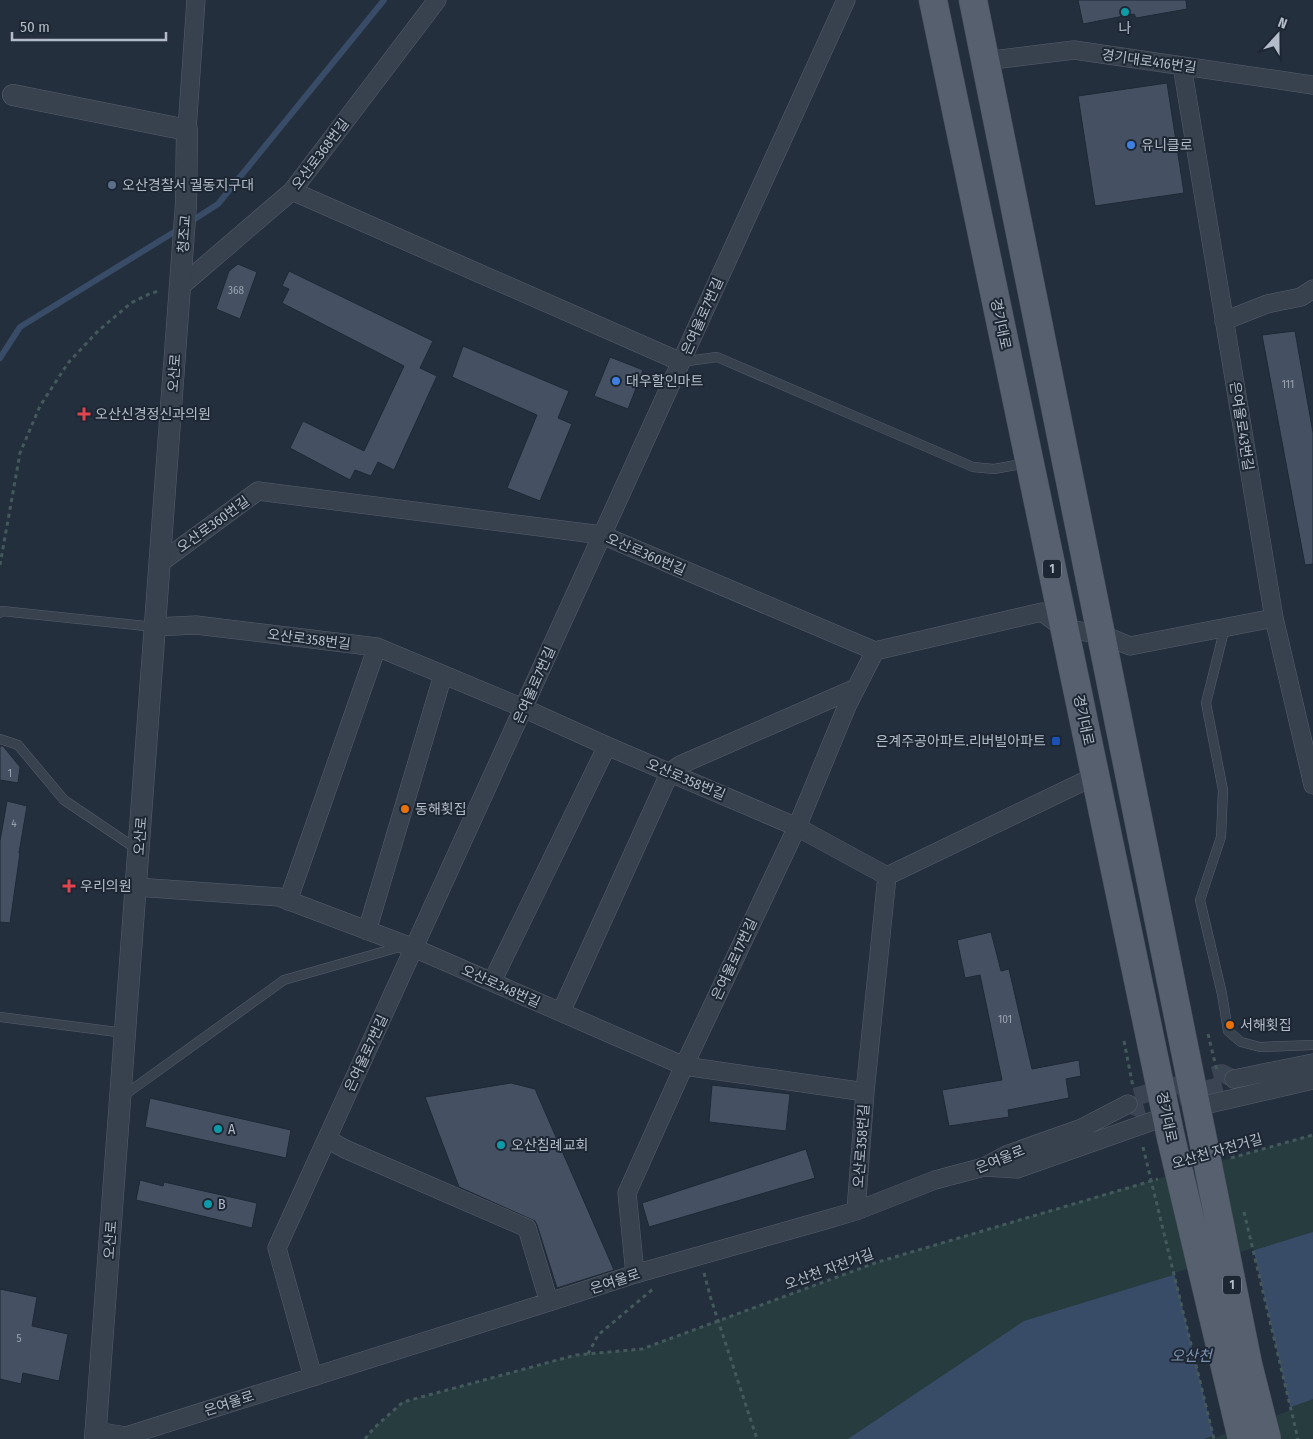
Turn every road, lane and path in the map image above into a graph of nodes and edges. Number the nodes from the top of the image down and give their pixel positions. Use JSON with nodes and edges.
{"nodes":[{"id":1,"x":196,"y":0,"type":"edge"},
{"id":2,"x":437,"y":0,"type":"edge"},
{"id":3,"x":846,"y":0,"type":"edge"},
{"id":4,"x":933,"y":0,"type":"edge"},
{"id":5,"x":973,"y":0,"type":"edge"},
{"id":6,"x":985,"y":61,"type":"junction"},
{"id":7,"x":1182,"y":66,"type":"junction"},
{"id":8,"x":1313,"y":85,"type":"edge"},
{"id":9,"x":13,"y":96,"type":"dead end"},
{"id":10,"x":187,"y":130,"type":"junction"},
{"id":11,"x":292,"y":191,"type":"junction"},
{"id":12,"x":182,"y":264,"type":"joint"},
{"id":13,"x":180,"y":287,"type":"junction"},
{"id":14,"x":1313,"y":288,"type":"edge"},
{"id":15,"x":1224,"y":321,"type":"junction"},
{"id":16,"x":681,"y":362,"type":"junction"},
{"id":17,"x":1030,"y":463,"type":"junction"},
{"id":18,"x":602,"y":535,"type":"junction"},
{"id":19,"x":160,"y":563,"type":"junction"},
{"id":20,"x":0,"y":565,"type":"edge"},
{"id":21,"x":0,"y":612,"type":"edge"},
{"id":22,"x":1274,"y":618,"type":"junction"},
{"id":23,"x":155,"y":627,"type":"junction"},
{"id":24,"x":1225,"y":627,"type":"junction"},
{"id":25,"x":1065,"y":629,"type":"junction"},
{"id":26,"x":1101,"y":634,"type":"junction"},
{"id":27,"x":377,"y":647,"type":"junction"},
{"id":28,"x":875,"y":652,"type":"junction"},
{"id":29,"x":443,"y":675,"type":"junction"},
{"id":30,"x":856,"y":688,"type":"junction"},
{"id":31,"x":523,"y":708,"type":"junction"},
{"id":32,"x":0,"y":740,"type":"edge"},
{"id":33,"x":607,"y":746,"type":"junction"},
{"id":34,"x":670,"y":772,"type":"junction"},
{"id":35,"x":1096,"y":776,"type":"junction"},
{"id":36,"x":1313,"y":785,"type":"edge"},
{"id":37,"x":797,"y":828,"type":"junction"},
{"id":38,"x":139,"y":850,"type":"junction"},
{"id":39,"x":887,"y":876,"type":"junction"},
{"id":40,"x":136,"y":887,"type":"junction"},
{"id":41,"x":288,"y":901,"type":"junction"},
{"id":42,"x":367,"y":931,"type":"junction"},
{"id":43,"x":410,"y":947,"type":"junction"},
{"id":44,"x":492,"y":982,"type":"junction"},
{"id":45,"x":561,"y":1012,"type":"junction"},
{"id":46,"x":0,"y":1017,"type":"edge"},
{"id":47,"x":125,"y":1033,"type":"junction"},
{"id":48,"x":1123,"y":1033,"type":"dead end"},
{"id":49,"x":1313,"y":1045,"type":"edge"},
{"id":50,"x":1313,"y":1063,"type":"edge"},
{"id":51,"x":684,"y":1066,"type":"junction"},
{"id":52,"x":1234,"y":1079,"type":"tunnel mouth"},
{"id":53,"x":1313,"y":1080,"type":"edge"},
{"id":54,"x":865,"y":1092,"type":"junction"},
{"id":55,"x":1130,"y":1096,"type":"joint"},
{"id":56,"x":120,"y":1098,"type":"junction"},
{"id":57,"x":1199,"y":1118,"type":"junction"},
{"id":58,"x":1140,"y":1126,"type":"junction"},
{"id":59,"x":1169,"y":1127,"type":"junction"},
{"id":60,"x":1313,"y":1135,"type":"edge"},
{"id":61,"x":327,"y":1139,"type":"junction"},
{"id":62,"x":1230,"y":1152,"type":"dead end"},
{"id":63,"x":984,"y":1167,"type":"junction"},
{"id":64,"x":1166,"y":1177,"type":"dead end"},
{"id":65,"x":1243,"y":1210,"type":"dead end"},
{"id":66,"x":856,"y":1211,"type":"junction"},
{"id":67,"x":699,"y":1256,"type":"junction"},
{"id":68,"x":634,"y":1274,"type":"junction"},
{"id":69,"x":653,"y":1289,"type":"dead end"},
{"id":70,"x":549,"y":1302,"type":"junction"},
{"id":71,"x":718,"y":1321,"type":"junction"},
{"id":72,"x":588,"y":1354,"type":"junction"},
{"id":73,"x":313,"y":1377,"type":"junction"},
{"id":74,"x":95,"y":1435,"type":"edge"},
{"id":75,"x":365,"y":1439,"type":"edge"},
{"id":76,"x":757,"y":1439,"type":"edge"},
{"id":77,"x":1214,"y":1439,"type":"edge"},
{"id":78,"x":1242,"y":1439,"type":"edge"},
{"id":79,"x":1267,"y":1439,"type":"edge"},
{"id":80,"x":1298,"y":1439,"type":"edge"}],
"edges":[{"from":1,"to":10,"type":"street"},
{"from":2,"to":11,"type":"street","name":"오산로368번길"},
{"from":3,"to":16,"type":"street","name":"은여울로7번길"},
{"from":4,"to":17,"type":"main road","name":"경기대로","number":"1"},
{"from":5,"to":6,"type":"main road","number":"1"},
{"from":6,"to":7,"type":"street","name":"경기대로416번길"},
{"from":6,"to":26,"type":"main road","number":"1"},
{"from":7,"to":8,"type":"street","name":"경기대로416번길"},
{"from":7,"to":15,"type":"street","name":"은여울로43번길"},
{"from":9,"to":10,"type":"street"},
{"from":10,"to":12,"type":"street","name":"청조교"},
{"from":11,"to":13,"type":"street","name":"오산로368번길"},
{"from":11,"to":16,"type":"street"},
{"from":12,"to":13,"type":"street","name":"오산로"},
{"from":13,"to":19,"type":"street","name":"오산로"},
{"from":13,"to":20,"type":"path"},
{"from":14,"to":15,"type":"street"},
{"from":15,"to":22,"type":"street","name":"은여울로43번길"},
{"from":16,"to":17,"type":"lane"},
{"from":16,"to":18,"type":"street","name":"은여울로7번길"},
{"from":17,"to":25,"type":"main road","name":"경기대로","number":"1"},
{"from":18,"to":19,"type":"street","name":"오산로360번길"},
{"from":18,"to":28,"type":"street","name":"오산로360번길"},
{"from":18,"to":31,"type":"street","name":"은여울로7번길"},
{"from":19,"to":23,"type":"street","name":"오산로"},
{"from":21,"to":23,"type":"lane"},
{"from":22,"to":24,"type":"street"},
{"from":22,"to":36,"type":"street","name":"은여울로43번길"},
{"from":23,"to":27,"type":"street","name":"오산로358번길"},
{"from":23,"to":38,"type":"street","name":"오산로"},
{"from":24,"to":26,"type":"street"},
{"from":24,"to":49,"type":"lane"},
{"from":25,"to":26,"type":"street"},
{"from":25,"to":28,"type":"street"},
{"from":25,"to":35,"type":"main road","name":"경기대로","number":"1"},
{"from":26,"to":57,"type":"main road","number":"1"},
{"from":27,"to":29,"type":"street","name":"오산로358번길"},
{"from":27,"to":41,"type":"street"},
{"from":28,"to":30,"type":"street","name":"은여울로17번길"},
{"from":29,"to":31,"type":"street","name":"오산로358번길"},
{"from":29,"to":42,"type":"street"},
{"from":30,"to":34,"type":"street"},
{"from":30,"to":37,"type":"street","name":"은여울로17번길"},
{"from":31,"to":33,"type":"street","name":"오산로358번길"},
{"from":31,"to":43,"type":"street","name":"은여울로7번길"},
{"from":32,"to":38,"type":"lane"},
{"from":33,"to":34,"type":"street","name":"오산로358번길"},
{"from":33,"to":44,"type":"street"},
{"from":34,"to":37,"type":"street","name":"오산로358번길"},
{"from":34,"to":45,"type":"street"},
{"from":35,"to":39,"type":"street"},
{"from":35,"to":59,"type":"main road","name":"경기대로","number":"1"},
{"from":37,"to":39,"type":"street","name":"오산로358번길"},
{"from":37,"to":51,"type":"street","name":"은여울로17번길"},
{"from":38,"to":40,"type":"street","name":"오산로"},
{"from":39,"to":54,"type":"street","name":"오산로358번길"},
{"from":40,"to":41,"type":"street","name":"오산로348번길"},
{"from":40,"to":47,"type":"street","name":"오산로"},
{"from":41,"to":42,"type":"street","name":"오산로348번길"},
{"from":42,"to":43,"type":"street","name":"오산로348번길"},
{"from":43,"to":44,"type":"street","name":"오산로348번길"},
{"from":43,"to":56,"type":"lane"},
{"from":43,"to":61,"type":"street","name":"은여울로7번길"},
{"from":44,"to":45,"type":"street","name":"오산로348번길"},
{"from":45,"to":51,"type":"street","name":"오산로348번길"},
{"from":46,"to":47,"type":"lane"},
{"from":47,"to":56,"type":"street","name":"오산로"},
{"from":48,"to":55,"type":"path"},
{"from":50,"to":52,"type":"street"},
{"from":51,"to":54,"type":"street","name":"오산로348번길"},
{"from":51,"to":68,"type":"street","name":"은여울로17번길"},
{"from":53,"to":57,"type":"street"},
{"from":54,"to":66,"type":"street","name":"오산로358번길"},
{"from":55,"to":63,"type":"street","name":"은여울로"},
{"from":56,"to":74,"type":"street","name":"오산로"},
{"from":57,"to":79,"type":"main road","number":"1","bridge":true},
{"from":58,"to":59,"type":"street"},
{"from":58,"to":63,"type":"street"},
{"from":58,"to":77,"type":"path","bridge":true},
{"from":59,"to":78,"type":"main road","name":"경기대로","number":"1","bridge":true},
{"from":60,"to":62,"type":"path","name":"오산천 자전거길"},
{"from":61,"to":70,"type":"street"},
{"from":61,"to":73,"type":"street","name":"은여울로7번길"},
{"from":63,"to":66,"type":"street","name":"은여울로"},
{"from":64,"to":71,"type":"path","name":"오산천 자전거길"},
{"from":65,"to":80,"type":"path","bridge":true},
{"from":66,"to":67,"type":"street","name":"은여울로"},
{"from":67,"to":68,"type":"street","name":"은여울로"},
{"from":67,"to":71,"type":"path"},
{"from":68,"to":70,"type":"street","name":"은여울로"},
{"from":69,"to":72,"type":"path"},
{"from":70,"to":73,"type":"street","name":"은여울로"},
{"from":71,"to":72,"type":"path","name":"오산천 자전거길"},
{"from":71,"to":76,"type":"path"},
{"from":72,"to":75,"type":"path","name":"오산천 자전거길"},
{"from":73,"to":74,"type":"street","name":"은여울로"}]}
